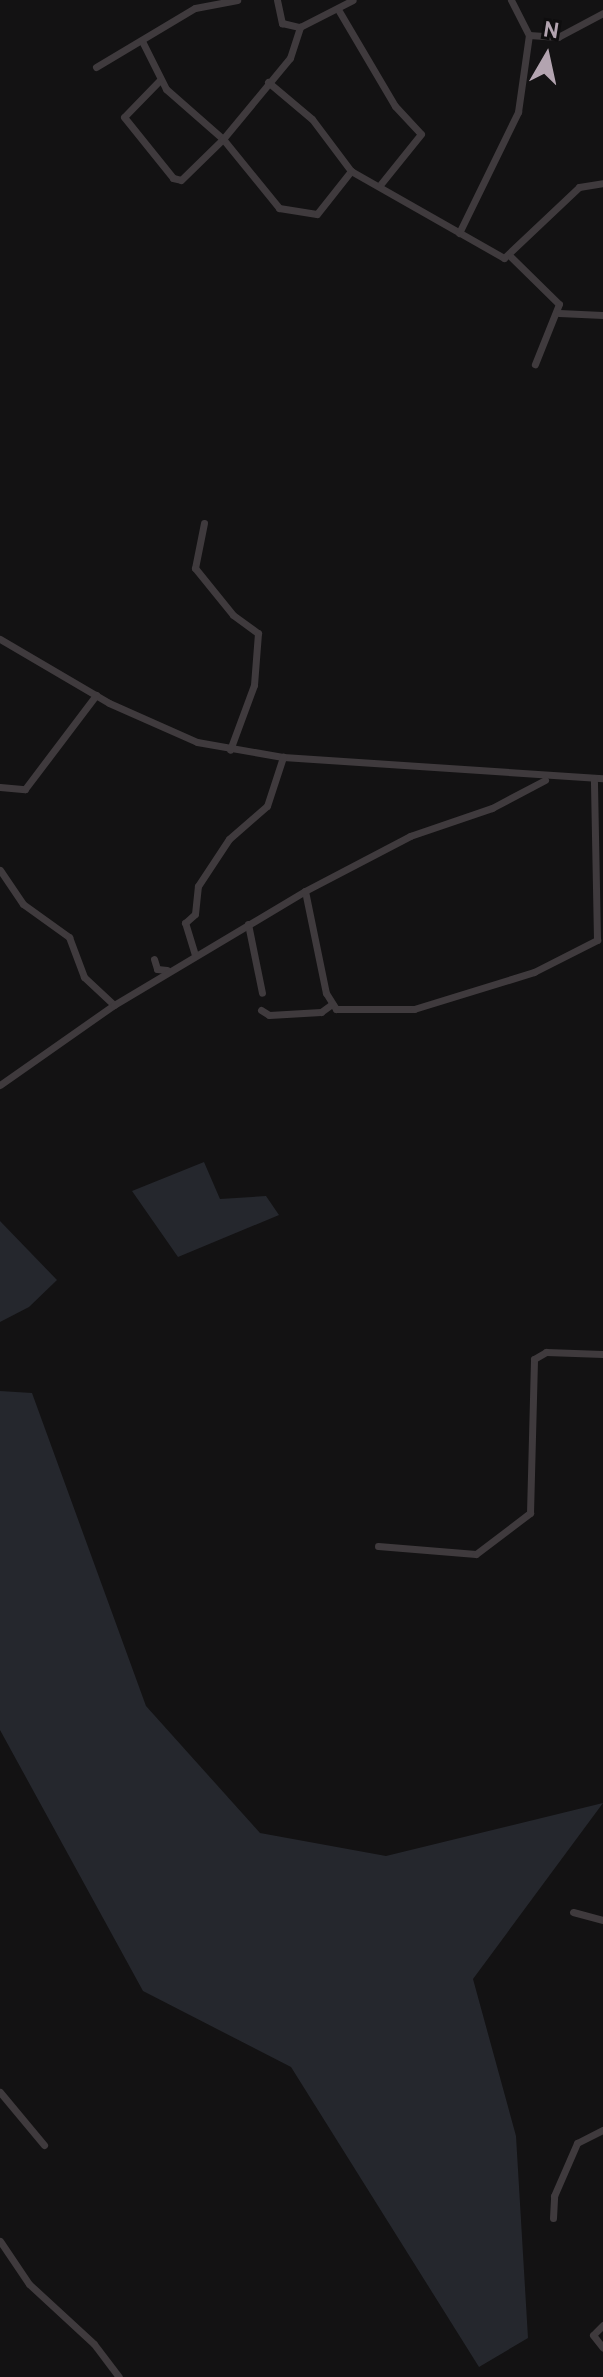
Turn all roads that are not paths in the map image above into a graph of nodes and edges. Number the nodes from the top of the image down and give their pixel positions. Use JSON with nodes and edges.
{"nodes":[{"id":1,"x":237,"y":0,"type":"edge"},
{"id":2,"x":277,"y":0,"type":"edge"},
{"id":3,"x":353,"y":0,"type":"edge"},
{"id":4,"x":511,"y":0,"type":"edge"},
{"id":5,"x":339,"y":11,"type":"junction"},
{"id":6,"x":603,"y":13,"type":"edge"},
{"id":7,"x":300,"y":27,"type":"junction"},
{"id":8,"x":529,"y":35,"type":"junction"},
{"id":9,"x":142,"y":41,"type":"junction"},
{"id":10,"x":96,"y":67,"type":"dead end"},
{"id":11,"x":159,"y":81,"type":"junction"},
{"id":12,"x":268,"y":82,"type":"junction"},
{"id":13,"x":223,"y":139,"type":"junction"},
{"id":14,"x":351,"y":171,"type":"junction"},
{"id":15,"x":603,"y":183,"type":"edge"},
{"id":16,"x":380,"y":185,"type":"junction"},
{"id":17,"x":459,"y":233,"type":"junction"},
{"id":18,"x":511,"y":257,"type":"junction"},
{"id":19,"x":559,"y":313,"type":"junction"},
{"id":20,"x":603,"y":315,"type":"edge"},
{"id":21,"x":535,"y":364,"type":"dead end"},
{"id":22,"x":204,"y":523,"type":"dead end"},
{"id":23,"x":0,"y":639,"type":"edge"},
{"id":24,"x":96,"y":695,"type":"junction"},
{"id":25,"x":230,"y":750,"type":"junction"},
{"id":26,"x":283,"y":757,"type":"junction"},
{"id":27,"x":547,"y":778,"type":"junction"},
{"id":28,"x":598,"y":778,"type":"edge"},
{"id":29,"x":0,"y":787,"type":"edge"},
{"id":30,"x":0,"y":870,"type":"edge"},
{"id":31,"x":305,"y":891,"type":"junction"},
{"id":32,"x":248,"y":924,"type":"junction"},
{"id":33,"x":195,"y":955,"type":"junction"},
{"id":34,"x":154,"y":959,"type":"dead end"},
{"id":35,"x":169,"y":971,"type":"junction"},
{"id":36,"x":262,"y":993,"type":"dead end"},
{"id":37,"x":332,"y":1002,"type":"junction"},
{"id":38,"x":114,"y":1005,"type":"junction"},
{"id":39,"x":261,"y":1010,"type":"dead end"},
{"id":40,"x":0,"y":1085,"type":"edge"},
{"id":41,"x":603,"y":1354,"type":"edge"},
{"id":42,"x":378,"y":1546,"type":"dead end"},
{"id":43,"x":573,"y":1912,"type":"dead end"},
{"id":44,"x":603,"y":1920,"type":"edge"},
{"id":45,"x":0,"y":2092,"type":"edge"},
{"id":46,"x":603,"y":2130,"type":"edge"},
{"id":47,"x":44,"y":2145,"type":"dead end"},
{"id":48,"x":553,"y":2218,"type":"dead end"},
{"id":49,"x":0,"y":2241,"type":"edge"},
{"id":50,"x":603,"y":2325,"type":"edge"},
{"id":51,"x":603,"y":2348,"type":"edge"},
{"id":52,"x":119,"y":2377,"type":"edge"}],
"edges":[{"from":1,"to":9,"type":"street"},
{"from":2,"to":7,"type":"street"},
{"from":3,"to":5,"type":"street"},
{"from":4,"to":8,"type":"street"},
{"from":5,"to":7,"type":"street"},
{"from":5,"to":16,"type":"street"},
{"from":6,"to":8,"type":"street"},
{"from":7,"to":12,"type":"street"},
{"from":8,"to":17,"type":"street"},
{"from":9,"to":10,"type":"street"},
{"from":9,"to":11,"type":"street"},
{"from":11,"to":13,"type":"street"},
{"from":11,"to":13,"type":"street"},
{"from":12,"to":13,"type":"street"},
{"from":12,"to":14,"type":"street"},
{"from":13,"to":14,"type":"street"},
{"from":14,"to":16,"type":"street"},
{"from":15,"to":18,"type":"street"},
{"from":16,"to":17,"type":"street"},
{"from":17,"to":18,"type":"street"},
{"from":18,"to":19,"type":"street"},
{"from":19,"to":20,"type":"street"},
{"from":19,"to":21,"type":"street"},
{"from":22,"to":25,"type":"street"},
{"from":23,"to":24,"type":"street"},
{"from":24,"to":25,"type":"street"},
{"from":24,"to":29,"type":"street"},
{"from":25,"to":26,"type":"street"},
{"from":26,"to":27,"type":"street"},
{"from":26,"to":33,"type":"street"},
{"from":27,"to":28,"type":"street"},
{"from":27,"to":31,"type":"street"},
{"from":28,"to":37,"type":"street"},
{"from":30,"to":38,"type":"street"},
{"from":31,"to":32,"type":"street"},
{"from":31,"to":37,"type":"street"},
{"from":32,"to":33,"type":"street"},
{"from":32,"to":36,"type":"street"},
{"from":33,"to":35,"type":"street"},
{"from":34,"to":35,"type":"street"},
{"from":35,"to":38,"type":"street"},
{"from":37,"to":39,"type":"street"},
{"from":38,"to":40,"type":"street"},
{"from":41,"to":42,"type":"street"},
{"from":43,"to":44,"type":"street"},
{"from":45,"to":47,"type":"street"},
{"from":46,"to":48,"type":"street"},
{"from":49,"to":52,"type":"street"},
{"from":50,"to":51,"type":"street"}]}
